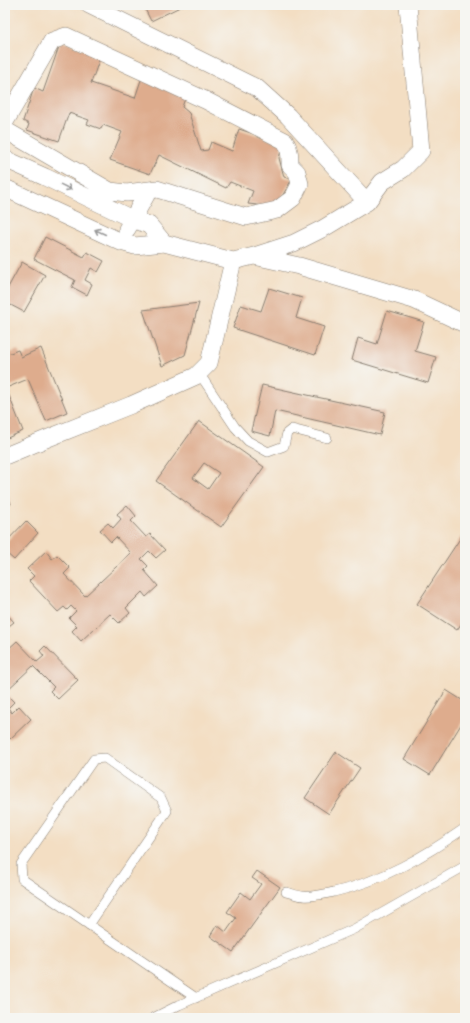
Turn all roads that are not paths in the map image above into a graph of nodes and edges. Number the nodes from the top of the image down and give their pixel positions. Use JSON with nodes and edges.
{"nodes":[{"id":1,"x":89,"y":5,"type":"edge"},
{"id":2,"x":408,"y":5,"type":"edge"},
{"id":3,"x":5,"y":122,"type":"edge"},
{"id":4,"x":5,"y":130,"type":"edge"},
{"id":5,"x":5,"y":159,"type":"edge"},
{"id":6,"x":45,"y":177,"type":"junction"},
{"id":7,"x":5,"y":188,"type":"edge"},
{"id":8,"x":149,"y":190,"type":"junction"},
{"id":9,"x":31,"y":200,"type":"junction"},
{"id":10,"x":367,"y":202,"type":"junction"},
{"id":11,"x":132,"y":219,"type":"junction"},
{"id":12,"x":121,"y":242,"type":"junction"},
{"id":13,"x":164,"y":243,"type":"junction"},
{"id":14,"x":254,"y":256,"type":"junction"},
{"id":15,"x":233,"y":261,"type":"junction"},
{"id":16,"x":465,"y":324,"type":"edge"},
{"id":17,"x":199,"y":372,"type":"junction"},
{"id":18,"x":327,"y":438,"type":"dead end"},
{"id":19,"x":5,"y":456,"type":"edge"},
{"id":20,"x":465,"y":828,"type":"edge"},
{"id":21,"x":465,"y":866,"type":"edge"},
{"id":22,"x":286,"y":892,"type":"dead end"},
{"id":23,"x":89,"y":925,"type":"junction"},
{"id":24,"x":196,"y":998,"type":"junction"},
{"id":25,"x":153,"y":1018,"type":"edge"}],
"edges":[{"from":1,"to":10,"type":"street"},
{"from":2,"to":10,"type":"street"},
{"from":3,"to":8,"type":"street"},
{"from":4,"to":8,"type":"street"},
{"from":5,"to":6,"type":"street"},
{"from":6,"to":9,"type":"street"},
{"from":6,"to":11,"type":"street","one_way":true},
{"from":7,"to":9,"type":"street"},
{"from":8,"to":11,"type":"street"},
{"from":12,"to":9,"type":"street","one_way":true},
{"from":10,"to":14,"type":"street"},
{"from":11,"to":12,"type":"street"},
{"from":11,"to":13,"type":"street"},
{"from":12,"to":13,"type":"street"},
{"from":13,"to":15,"type":"street"},
{"from":14,"to":15,"type":"street"},
{"from":14,"to":16,"type":"street"},
{"from":15,"to":17,"type":"street"},
{"from":17,"to":18,"type":"lane"},
{"from":17,"to":19,"type":"street"},
{"from":20,"to":22,"type":"lane"},
{"from":21,"to":24,"type":"lane"},
{"from":23,"to":23,"type":"lane"},
{"from":23,"to":24,"type":"lane"},
{"from":24,"to":25,"type":"lane"}]}
